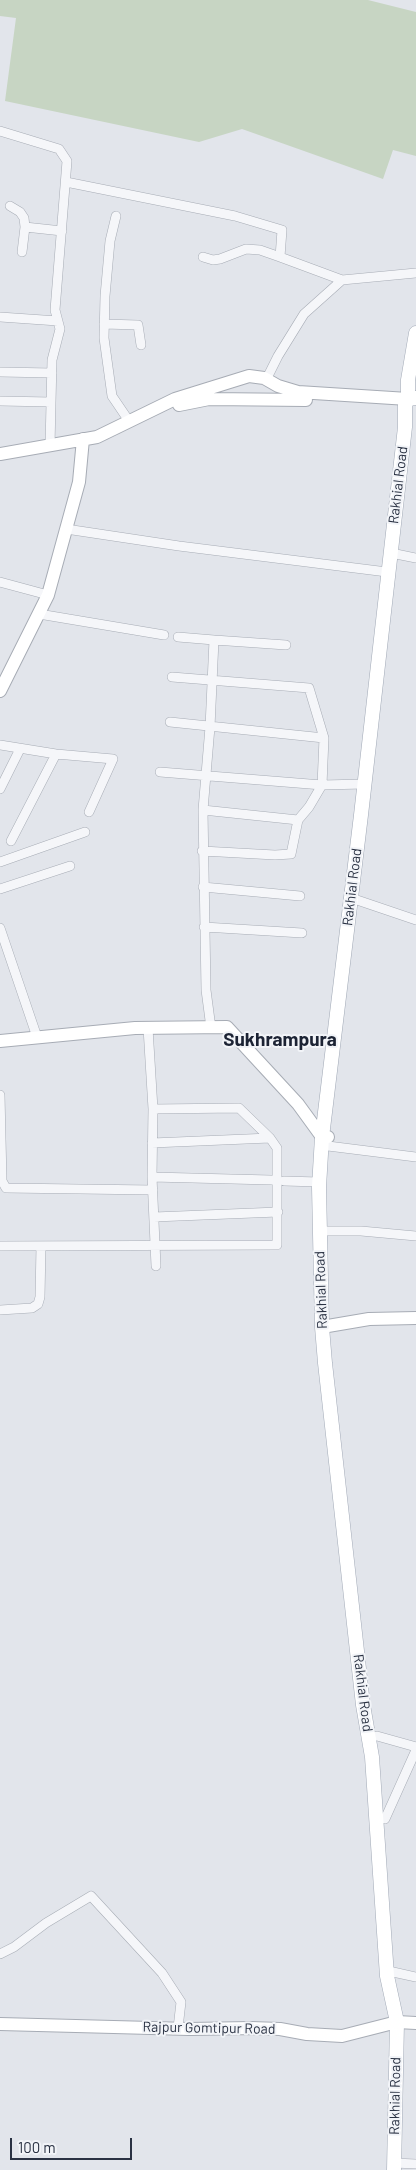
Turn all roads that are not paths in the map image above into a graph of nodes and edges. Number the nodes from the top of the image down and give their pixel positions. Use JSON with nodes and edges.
{"nodes":[{"id":1,"x":0,"y":131,"type":"edge"},
{"id":2,"x":66,"y":182,"type":"junction"},
{"id":3,"x":10,"y":206,"type":"dead end"},
{"id":4,"x":116,"y":216,"type":"dead end"},
{"id":5,"x":25,"y":228,"type":"junction"},
{"id":6,"x":62,"y":231,"type":"junction"},
{"id":7,"x":22,"y":252,"type":"dead end"},
{"id":8,"x":203,"y":257,"type":"dead end"},
{"id":9,"x":280,"y":257,"type":"junction"},
{"id":10,"x":416,"y":273,"type":"edge"},
{"id":11,"x":342,"y":280,"type":"junction"},
{"id":12,"x":0,"y":316,"type":"edge"},
{"id":13,"x":58,"y":321,"type":"junction"},
{"id":14,"x":104,"y":324,"type":"junction"},
{"id":15,"x":416,"y":333,"type":"edge"},
{"id":16,"x":141,"y":345,"type":"dead end"},
{"id":17,"x":278,"y":356,"type":"junction"},
{"id":18,"x":0,"y":372,"type":"edge"},
{"id":19,"x":52,"y":372,"type":"junction"},
{"id":20,"x":249,"y":376,"type":"junction"},
{"id":21,"x":266,"y":380,"type":"junction"},
{"id":22,"x":208,"y":394,"type":"junction"},
{"id":23,"x":253,"y":398,"type":"junction"},
{"id":24,"x":0,"y":401,"type":"edge"},
{"id":25,"x":51,"y":402,"type":"junction"},
{"id":26,"x":177,"y":402,"type":"junction"},
{"id":27,"x":412,"y":408,"type":"edge"},
{"id":28,"x":129,"y":421,"type":"junction"},
{"id":29,"x":83,"y":443,"type":"junction"},
{"id":30,"x":50,"y":446,"type":"junction"},
{"id":31,"x":0,"y":454,"type":"edge"},
{"id":32,"x":0,"y":461,"type":"edge"},
{"id":33,"x":66,"y":529,"type":"junction"},
{"id":34,"x":396,"y":554,"type":"junction"},
{"id":35,"x":416,"y":558,"type":"edge"},
{"id":36,"x":387,"y":572,"type":"junction"},
{"id":37,"x":0,"y":582,"type":"edge"},
{"id":38,"x":48,"y":595,"type":"junction"},
{"id":39,"x":38,"y":614,"type":"junction"},
{"id":40,"x":164,"y":634,"type":"dead end"},
{"id":41,"x":178,"y":637,"type":"dead end"},
{"id":42,"x":214,"y":640,"type":"junction"},
{"id":43,"x":286,"y":644,"type":"dead end"},
{"id":44,"x":172,"y":677,"type":"dead end"},
{"id":45,"x":212,"y":680,"type":"junction"},
{"id":46,"x":0,"y":691,"type":"edge"},
{"id":47,"x":170,"y":722,"type":"dead end"},
{"id":48,"x":210,"y":726,"type":"junction"},
{"id":49,"x":324,"y":738,"type":"junction"},
{"id":50,"x":0,"y":746,"type":"edge"},
{"id":51,"x":20,"y":749,"type":"junction"},
{"id":52,"x":56,"y":754,"type":"junction"},
{"id":53,"x":160,"y":772,"type":"dead end"},
{"id":54,"x":207,"y":775,"type":"junction"},
{"id":55,"x":364,"y":784,"type":"junction"},
{"id":56,"x":322,"y":785,"type":"junction"},
{"id":57,"x":0,"y":790,"type":"edge"},
{"id":58,"x":203,"y":810,"type":"junction"},
{"id":59,"x":90,"y":812,"type":"dead end"},
{"id":60,"x":298,"y":820,"type":"junction"},
{"id":61,"x":85,"y":832,"type":"dead end"},
{"id":62,"x":10,"y":841,"type":"dead end"},
{"id":63,"x":202,"y":851,"type":"junction"},
{"id":64,"x":0,"y":862,"type":"edge"},
{"id":65,"x":70,"y":866,"type":"dead end"},
{"id":66,"x":203,"y":887,"type":"junction"},
{"id":67,"x":0,"y":889,"type":"edge"},
{"id":68,"x":300,"y":896,"type":"dead end"},
{"id":69,"x":357,"y":900,"type":"junction"},
{"id":70,"x":416,"y":920,"type":"edge"},
{"id":71,"x":204,"y":927,"type":"junction"},
{"id":72,"x":0,"y":928,"type":"edge"},
{"id":73,"x":302,"y":933,"type":"dead end"},
{"id":74,"x":148,"y":1028,"type":"junction"},
{"id":75,"x":211,"y":1028,"type":"junction"},
{"id":76,"x":37,"y":1037,"type":"junction"},
{"id":77,"x":0,"y":1041,"type":"edge"},
{"id":78,"x":0,"y":1095,"type":"edge"},
{"id":79,"x":152,"y":1109,"type":"junction"},
{"id":80,"x":270,"y":1138,"type":"junction"},
{"id":81,"x":326,"y":1140,"type":"junction"},
{"id":82,"x":152,"y":1143,"type":"junction"},
{"id":83,"x":416,"y":1157,"type":"edge"},
{"id":84,"x":152,"y":1177,"type":"junction"},
{"id":85,"x":271,"y":1180,"type":"dead end"},
{"id":86,"x":284,"y":1181,"type":"dead end"},
{"id":87,"x":319,"y":1182,"type":"junction"},
{"id":88,"x":153,"y":1190,"type":"junction"},
{"id":89,"x":278,"y":1212,"type":"junction"},
{"id":90,"x":154,"y":1217,"type":"junction"},
{"id":91,"x":326,"y":1231,"type":"junction"},
{"id":92,"x":416,"y":1236,"type":"edge"},
{"id":93,"x":0,"y":1246,"type":"edge"},
{"id":94,"x":41,"y":1246,"type":"junction"},
{"id":95,"x":155,"y":1246,"type":"junction"},
{"id":96,"x":156,"y":1266,"type":"dead end"},
{"id":97,"x":0,"y":1310,"type":"edge"},
{"id":98,"x":416,"y":1318,"type":"edge"},
{"id":99,"x":325,"y":1327,"type":"junction"},
{"id":100,"x":377,"y":1736,"type":"junction"},
{"id":101,"x":416,"y":1748,"type":"edge"},
{"id":102,"x":385,"y":1819,"type":"junction"},
{"id":103,"x":0,"y":1954,"type":"edge"},
{"id":104,"x":393,"y":1972,"type":"junction"},
{"id":105,"x":416,"y":1977,"type":"edge"},
{"id":106,"x":405,"y":2022,"type":"edge"},
{"id":107,"x":0,"y":2024,"type":"edge"},
{"id":108,"x":178,"y":2028,"type":"junction"},
{"id":109,"x":416,"y":2164,"type":"edge"},
{"id":110,"x":394,"y":2166,"type":"edge"}],
"edges":[{"from":1,"to":2,"type":"street"},
{"from":2,"to":6,"type":"street"},
{"from":2,"to":9,"type":"street"},
{"from":3,"to":5,"type":"street"},
{"from":4,"to":14,"type":"street"},
{"from":5,"to":6,"type":"street"},
{"from":5,"to":7,"type":"street"},
{"from":6,"to":13,"type":"street"},
{"from":8,"to":9,"type":"street"},
{"from":9,"to":11,"type":"street"},
{"from":10,"to":11,"type":"street"},
{"from":11,"to":17,"type":"street"},
{"from":12,"to":13,"type":"street"},
{"from":13,"to":19,"type":"street"},
{"from":14,"to":16,"type":"street"},
{"from":14,"to":28,"type":"street"},
{"from":15,"to":27,"type":"main road","name":"Rakhial Road"},
{"from":17,"to":20,"type":"street"},
{"from":17,"to":21,"type":"street"},
{"from":18,"to":19,"type":"street"},
{"from":19,"to":25,"type":"street"},
{"from":20,"to":21,"type":"main road"},
{"from":20,"to":22,"type":"main road"},
{"from":21,"to":23,"type":"main road"},
{"from":21,"to":27,"type":"main road"},
{"from":22,"to":23,"type":"main road"},
{"from":22,"to":26,"type":"main road"},
{"from":23,"to":27,"type":"main road"},
{"from":24,"to":25,"type":"street"},
{"from":25,"to":30,"type":"street"},
{"from":26,"to":28,"type":"main road"},
{"from":26,"to":29,"type":"main road"},
{"from":27,"to":34,"type":"main road","name":"Rakhial Road"},
{"from":27,"to":36,"type":"main road","name":"Rakhial Road"},
{"from":28,"to":29,"type":"main road"},
{"from":29,"to":30,"type":"main road"},
{"from":29,"to":32,"type":"main road"},
{"from":29,"to":33,"type":"main road"},
{"from":30,"to":31,"type":"main road"},
{"from":33,"to":36,"type":"street"},
{"from":33,"to":38,"type":"main road"},
{"from":34,"to":35,"type":"street"},
{"from":34,"to":69,"type":"main road","name":"Rakhial Road"},
{"from":36,"to":55,"type":"main road","name":"Rakhial Road"},
{"from":37,"to":38,"type":"street"},
{"from":38,"to":39,"type":"main road"},
{"from":39,"to":40,"type":"street"},
{"from":39,"to":46,"type":"main road"},
{"from":41,"to":42,"type":"street"},
{"from":42,"to":43,"type":"street"},
{"from":42,"to":45,"type":"street"},
{"from":44,"to":45,"type":"street"},
{"from":45,"to":48,"type":"street"},
{"from":45,"to":49,"type":"street"},
{"from":47,"to":48,"type":"street"},
{"from":48,"to":49,"type":"street"},
{"from":48,"to":54,"type":"street"},
{"from":49,"to":56,"type":"street"},
{"from":50,"to":51,"type":"street"},
{"from":51,"to":52,"type":"street"},
{"from":51,"to":57,"type":"street"},
{"from":52,"to":59,"type":"street"},
{"from":52,"to":62,"type":"street"},
{"from":53,"to":54,"type":"street"},
{"from":54,"to":56,"type":"street"},
{"from":54,"to":58,"type":"street"},
{"from":55,"to":56,"type":"street"},
{"from":55,"to":81,"type":"main road","name":"Rakhial Road"},
{"from":56,"to":60,"type":"street"},
{"from":58,"to":60,"type":"street"},
{"from":58,"to":63,"type":"street"},
{"from":60,"to":63,"type":"street"},
{"from":61,"to":64,"type":"street"},
{"from":63,"to":66,"type":"street"},
{"from":65,"to":67,"type":"street"},
{"from":66,"to":68,"type":"street"},
{"from":66,"to":71,"type":"street"},
{"from":69,"to":70,"type":"street"},
{"from":69,"to":81,"type":"main road","name":"Rakhial Road"},
{"from":71,"to":73,"type":"street"},
{"from":71,"to":75,"type":"street"},
{"from":72,"to":76,"type":"street"},
{"from":74,"to":75,"type":"main road"},
{"from":74,"to":76,"type":"main road"},
{"from":74,"to":79,"type":"street"},
{"from":75,"to":81,"type":"main road"},
{"from":76,"to":77,"type":"main road"},
{"from":78,"to":88,"type":"street"},
{"from":79,"to":80,"type":"street"},
{"from":79,"to":82,"type":"street"},
{"from":80,"to":82,"type":"street"},
{"from":80,"to":89,"type":"street"},
{"from":81,"to":83,"type":"street"},
{"from":81,"to":87,"type":"main road","name":"Rakhial Road"},
{"from":81,"to":91,"type":"main road","name":"Rakhial Road"},
{"from":82,"to":84,"type":"street"},
{"from":84,"to":85,"type":"street"},
{"from":84,"to":88,"type":"street"},
{"from":86,"to":87,"type":"street"},
{"from":87,"to":99,"type":"main road","name":"Rakhial Road"},
{"from":88,"to":90,"type":"street"},
{"from":89,"to":90,"type":"street"},
{"from":89,"to":95,"type":"street"},
{"from":90,"to":95,"type":"street"},
{"from":91,"to":92,"type":"street"},
{"from":91,"to":99,"type":"main road","name":"Rakhial Road"},
{"from":93,"to":94,"type":"street"},
{"from":94,"to":95,"type":"street"},
{"from":94,"to":97,"type":"street"},
{"from":95,"to":96,"type":"street"},
{"from":98,"to":99,"type":"main road"},
{"from":99,"to":100,"type":"main road","name":"Rakhial Road"},
{"from":99,"to":106,"type":"main road","name":"Rakhial Road"},
{"from":100,"to":101,"type":"street"},
{"from":100,"to":102,"type":"main road","name":"Rakhial Road"},
{"from":101,"to":102,"type":"street"},
{"from":102,"to":104,"type":"main road","name":"Rakhial Road"},
{"from":103,"to":108,"type":"street"},
{"from":104,"to":105,"type":"street"},
{"from":104,"to":106,"type":"main road","name":"Rakhial Road"},
{"from":106,"to":108,"type":"main road","name":"Rajpur Gomtipur Road"},
{"from":106,"to":110,"type":"main road","name":"Rakhial Road"},
{"from":107,"to":108,"type":"main road","name":"Rajpur Gomtipur Road"},
{"from":109,"to":110,"type":"street"}]}
